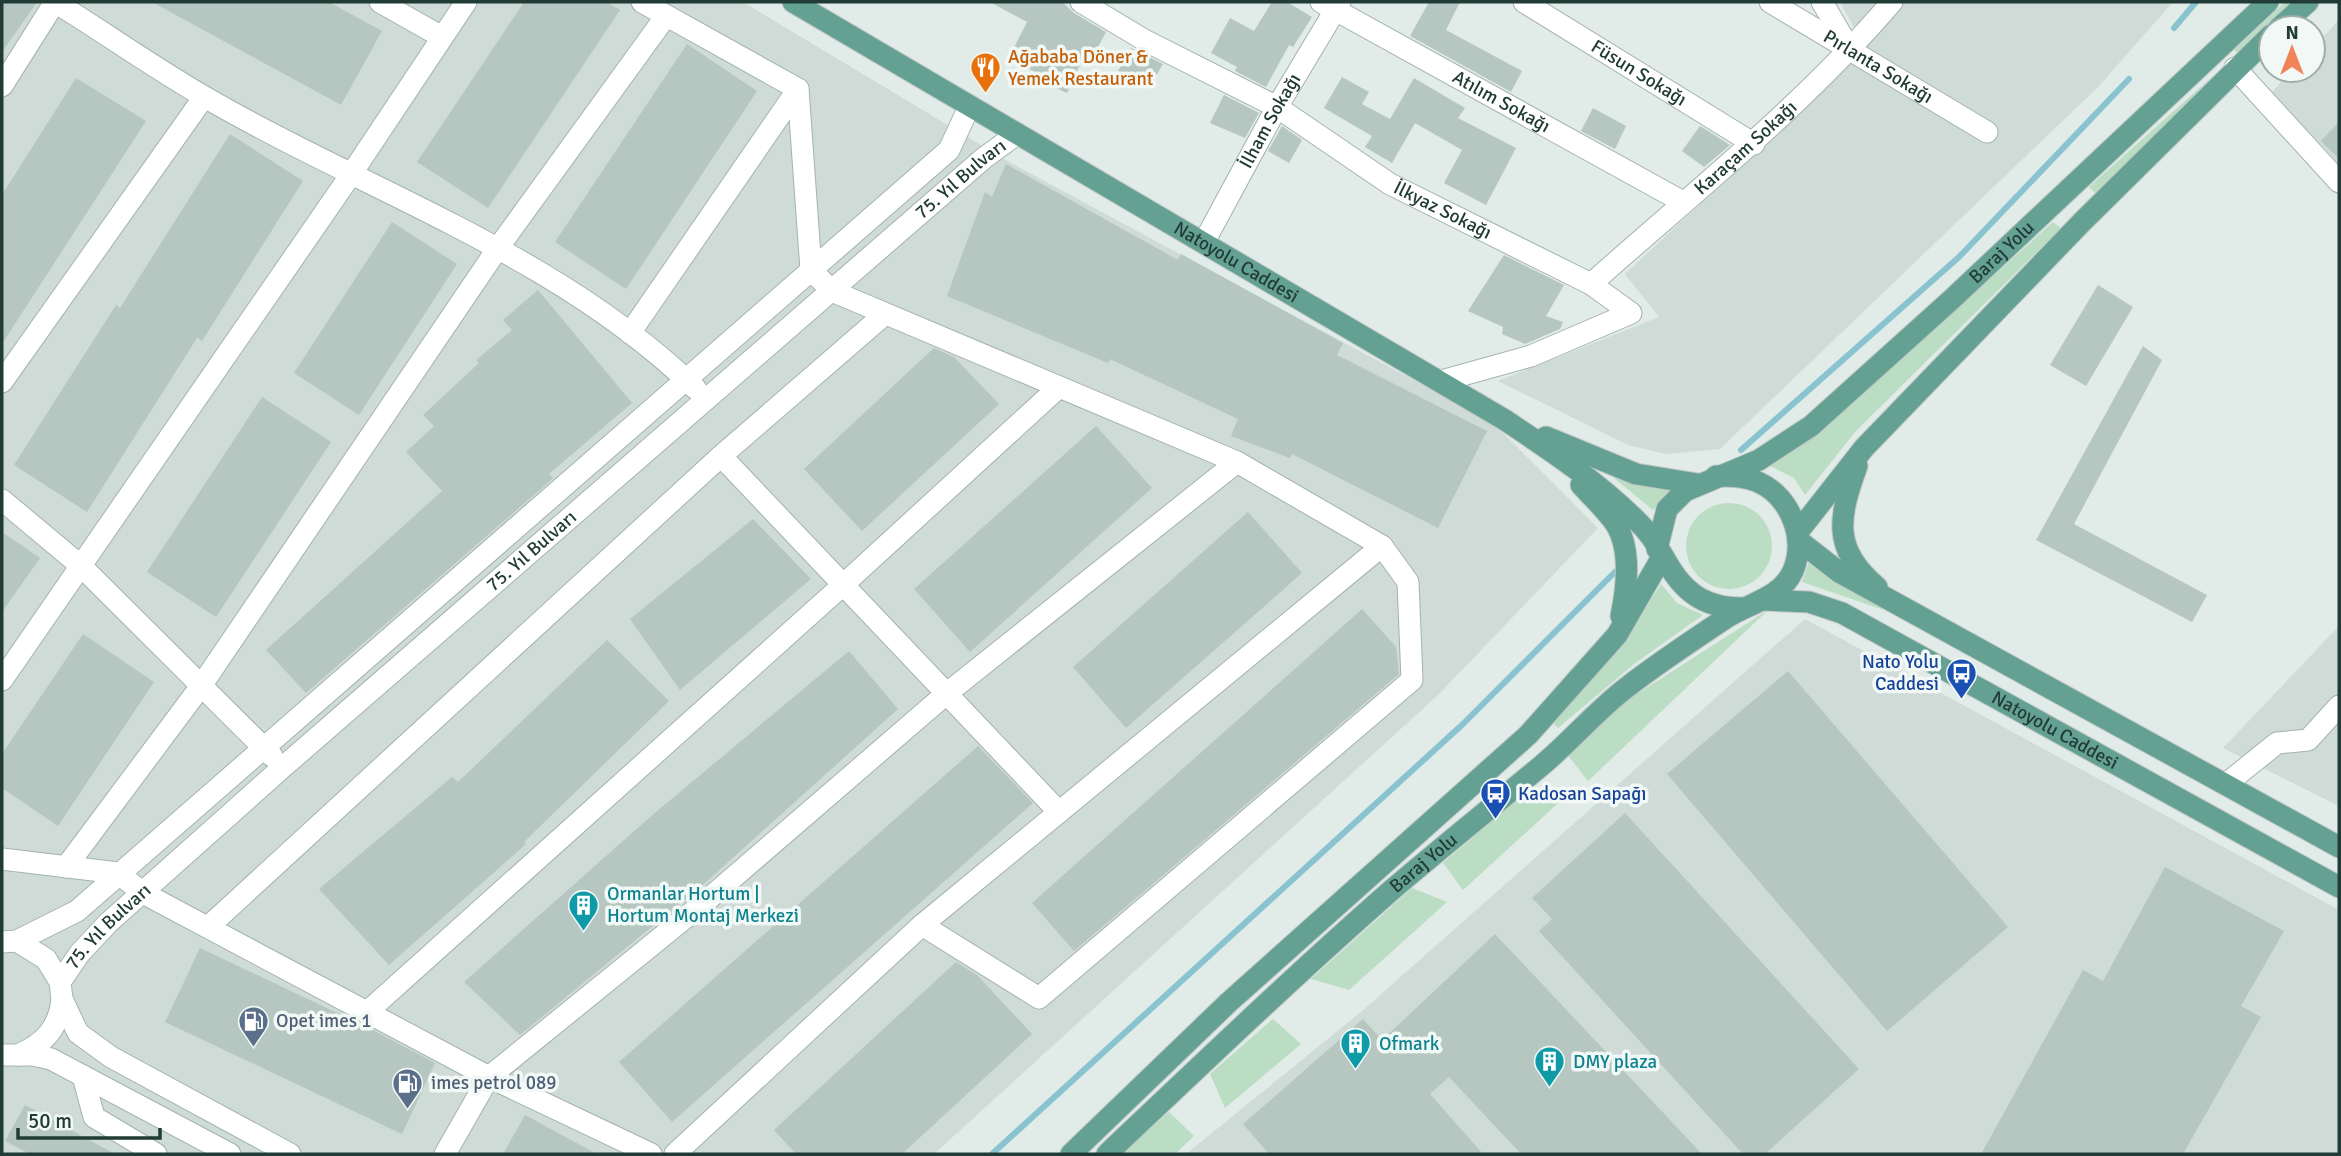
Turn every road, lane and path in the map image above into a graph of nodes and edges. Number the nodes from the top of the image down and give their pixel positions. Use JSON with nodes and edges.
{"nodes":[{"id":1,"x":55,"y":2,"type":"edge"},
{"id":2,"x":380,"y":2,"type":"edge"},
{"id":3,"x":466,"y":2,"type":"edge"},
{"id":4,"x":642,"y":2,"type":"edge"},
{"id":5,"x":1081,"y":2,"type":"edge"},
{"id":6,"x":1524,"y":2,"type":"edge"},
{"id":7,"x":1770,"y":2,"type":"edge"},
{"id":8,"x":1822,"y":2,"type":"edge"},
{"id":9,"x":1892,"y":2,"type":"edge"},
{"id":10,"x":2268,"y":2,"type":"edge"},
{"id":11,"x":2308,"y":2,"type":"edge"},
{"id":12,"x":807,"y":5,"type":"edge"},
{"id":13,"x":1332,"y":5,"type":"edge"},
{"id":14,"x":2295,"y":14,"type":"edge"},
{"id":15,"x":666,"y":16,"type":"junction"},
{"id":16,"x":442,"y":37,"type":"junction"},
{"id":17,"x":2257,"y":48,"type":"edge"},
{"id":18,"x":1850,"y":50,"type":"junction"},
{"id":19,"x":2214,"y":51,"type":"junction"},
{"id":20,"x":2235,"y":68,"type":"junction"},
{"id":21,"x":2,"y":86,"type":"edge"},
{"id":22,"x":798,"y":89,"type":"junction"},
{"id":23,"x":204,"y":97,"type":"junction"},
{"id":24,"x":969,"y":107,"type":"junction"},
{"id":25,"x":1277,"y":107,"type":"junction"},
{"id":26,"x":1987,"y":132,"type":"dead end"},
{"id":27,"x":1017,"y":134,"type":"junction"},
{"id":28,"x":1754,"y":144,"type":"junction"},
{"id":29,"x":352,"y":173,"type":"junction"},
{"id":30,"x":2339,"y":182,"type":"edge"},
{"id":31,"x":1683,"y":202,"type":"junction"},
{"id":32,"x":1204,"y":243,"type":"junction"},
{"id":33,"x":498,"y":248,"type":"junction"},
{"id":34,"x":811,"y":270,"type":"junction"},
{"id":35,"x":1591,"y":284,"type":"junction"},
{"id":36,"x":832,"y":291,"type":"junction"},
{"id":37,"x":885,"y":314,"type":"junction"},
{"id":38,"x":630,"y":332,"type":"junction"},
{"id":39,"x":686,"y":379,"type":"junction"},
{"id":40,"x":1441,"y":380,"type":"junction"},
{"id":41,"x":2,"y":382,"type":"edge"},
{"id":42,"x":1059,"y":387,"type":"junction"},
{"id":43,"x":706,"y":400,"type":"junction"},
{"id":44,"x":1505,"y":420,"type":"junction"},
{"id":45,"x":1864,"y":448,"type":"junction"},
{"id":46,"x":721,"y":456,"type":"junction"},
{"id":47,"x":1237,"y":462,"type":"junction"},
{"id":48,"x":1707,"y":480,"type":"junction"},
{"id":49,"x":2,"y":500,"type":"edge"},
{"id":50,"x":1798,"y":536,"type":"junction"},
{"id":51,"x":1382,"y":546,"type":"junction"},
{"id":52,"x":1660,"y":553,"type":"junction"},
{"id":53,"x":81,"y":566,"type":"junction"},
{"id":54,"x":845,"y":584,"type":"junction"},
{"id":55,"x":1763,"y":600,"type":"junction"},
{"id":56,"x":1902,"y":607,"type":"junction"},
{"id":57,"x":1743,"y":608,"type":"junction"},
{"id":58,"x":1617,"y":635,"type":"junction"},
{"id":59,"x":2,"y":680,"type":"edge"},
{"id":60,"x":201,"y":686,"type":"junction"},
{"id":61,"x":946,"y":694,"type":"junction"},
{"id":62,"x":2339,"y":706,"type":"edge"},
{"id":63,"x":264,"y":747,"type":"junction"},
{"id":64,"x":283,"y":767,"type":"junction"},
{"id":65,"x":2226,"y":784,"type":"junction"},
{"id":66,"x":1059,"y":812,"type":"junction"},
{"id":67,"x":2339,"y":847,"type":"edge"},
{"id":68,"x":2,"y":859,"type":"edge"},
{"id":69,"x":66,"y":867,"type":"junction"},
{"id":70,"x":118,"y":873,"type":"junction"},
{"id":71,"x":2339,"y":887,"type":"edge"},
{"id":72,"x":143,"y":893,"type":"junction"},
{"id":73,"x":922,"y":925,"type":"junction"},
{"id":74,"x":208,"y":927,"type":"junction"},
{"id":75,"x":9,"y":942,"type":"edge"},
{"id":76,"x":61,"y":990,"type":"junction"},
{"id":77,"x":367,"y":1012,"type":"junction"},
{"id":78,"x":10,"y":1055,"type":"edge"},
{"id":79,"x":83,"y":1076,"type":"junction"},
{"id":80,"x":489,"y":1077,"type":"junction"},
{"id":81,"x":156,"y":1154,"type":"edge"},
{"id":82,"x":230,"y":1154,"type":"edge"},
{"id":83,"x":290,"y":1154,"type":"edge"},
{"id":84,"x":444,"y":1154,"type":"edge"},
{"id":85,"x":651,"y":1154,"type":"edge"},
{"id":86,"x":675,"y":1154,"type":"edge"},
{"id":87,"x":1071,"y":1154,"type":"edge"},
{"id":88,"x":1107,"y":1154,"type":"edge"}],
"edges":[{"from":1,"to":21,"type":"street"},
{"from":1,"to":23,"type":"street"},
{"from":2,"to":16,"type":"street"},
{"from":3,"to":16,"type":"street"},
{"from":4,"to":15,"type":"street"},
{"from":5,"to":25,"type":"street","name":"İlkyaz Sokağı"},
{"from":6,"to":28,"type":"street","name":"Füsun Sokağı"},
{"from":7,"to":18,"type":"street","name":"Pırlanta Sokağı"},
{"from":8,"to":18,"type":"street"},
{"from":9,"to":18,"type":"street","name":"Karaçam Sokağı"},
{"from":10,"to":19,"type":"main road","name":"Baraj Yolu"},
{"from":11,"to":14,"type":"main road"},
{"from":12,"to":24,"type":"main road","name":"Natoyolu Caddesi"},
{"from":13,"to":25,"type":"street","name":"İlham Sokağı"},
{"from":13,"to":31,"type":"street","name":"Atılım Sokağı"},
{"from":15,"to":22,"type":"street"},
{"from":15,"to":33,"type":"street"},
{"from":16,"to":29,"type":"street"},
{"from":17,"to":20,"type":"main road","name":"Baraj Yolu"},
{"from":18,"to":26,"type":"street","name":"Pırlanta Sokağı"},
{"from":18,"to":28,"type":"street","name":"Karaçam Sokağı"},
{"from":19,"to":20,"type":"main road"},
{"from":19,"to":48,"type":"main road","name":"Baraj Yolu"},
{"from":20,"to":30,"type":"street"},
{"from":20,"to":45,"type":"main road","name":"Baraj Yolu"},
{"from":22,"to":34,"type":"street"},
{"from":22,"to":38,"type":"street"},
{"from":23,"to":29,"type":"street"},
{"from":23,"to":41,"type":"street"},
{"from":24,"to":27,"type":"main road","name":"Natoyolu Caddesi"},
{"from":24,"to":34,"type":"street","name":"75. Yıl Bulvarı"},
{"from":25,"to":32,"type":"street","name":"İlham Sokağı"},
{"from":25,"to":35,"type":"street","name":"İlkyaz Sokağı"},
{"from":27,"to":32,"type":"main road","name":"Natoyolu Caddesi"},
{"from":27,"to":36,"type":"street","name":"75. Yıl Bulvarı"},
{"from":28,"to":31,"type":"street","name":"Karaçam Sokağı"},
{"from":29,"to":33,"type":"street"},
{"from":29,"to":53,"type":"street"},
{"from":31,"to":35,"type":"street","name":"Karaçam Sokağı"},
{"from":32,"to":40,"type":"main road","name":"Natoyolu Caddesi"},
{"from":33,"to":38,"type":"street"},
{"from":33,"to":60,"type":"street"},
{"from":34,"to":36,"type":"street"},
{"from":34,"to":39,"type":"street","name":"75. Yıl Bulvarı"},
{"from":35,"to":40,"type":"street","name":"İlkyaz Sokağı"},
{"from":36,"to":37,"type":"street"},
{"from":36,"to":43,"type":"street","name":"75. Yıl Bulvarı"},
{"from":37,"to":42,"type":"street"},
{"from":37,"to":46,"type":"street"},
{"from":38,"to":39,"type":"street"},
{"from":39,"to":43,"type":"street"},
{"from":39,"to":63,"type":"street","name":"75. Yıl Bulvarı"},
{"from":40,"to":44,"type":"main road","name":"Natoyolu Caddesi"},
{"from":42,"to":47,"type":"street"},
{"from":42,"to":54,"type":"street"},
{"from":43,"to":64,"type":"street","name":"75. Yıl Bulvarı"},
{"from":44,"to":48,"type":"main road"},
{"from":44,"to":52,"type":"main road","name":"Natoyolu Caddesi"},
{"from":44,"to":58,"type":"main road"},
{"from":45,"to":50,"type":"main road","name":"Baraj Yolu"},
{"from":45,"to":56,"type":"main road"},
{"from":46,"to":54,"type":"street"},
{"from":46,"to":74,"type":"street"},
{"from":47,"to":51,"type":"street"},
{"from":47,"to":61,"type":"street"},
{"from":48,"to":50,"type":"main road"},
{"from":48,"to":52,"type":"main road"},
{"from":49,"to":53,"type":"street"},
{"from":50,"to":55,"type":"main road"},
{"from":50,"to":56,"type":"main road","name":"Natoyolu Caddesi"},
{"from":51,"to":66,"type":"street"},
{"from":51,"to":73,"type":"street"},
{"from":52,"to":57,"type":"main road"},
{"from":52,"to":58,"type":"main road","name":"Baraj Yolu"},
{"from":53,"to":59,"type":"street"},
{"from":53,"to":60,"type":"street"},
{"from":54,"to":61,"type":"street"},
{"from":54,"to":77,"type":"street"},
{"from":55,"to":57,"type":"main road","name":"Baraj Yolu"},
{"from":55,"to":71,"type":"main road","name":"Natoyolu Caddesi"},
{"from":56,"to":65,"type":"main road","name":"Natoyolu Caddesi"},
{"from":57,"to":88,"type":"main road","name":"Baraj Yolu"},
{"from":58,"to":87,"type":"main road","name":"Baraj Yolu"},
{"from":60,"to":63,"type":"street"},
{"from":60,"to":69,"type":"street"},
{"from":61,"to":66,"type":"street"},
{"from":61,"to":80,"type":"street"},
{"from":62,"to":65,"type":"street"},
{"from":63,"to":64,"type":"street"},
{"from":63,"to":70,"type":"street","name":"75. Yıl Bulvarı"},
{"from":64,"to":72,"type":"street","name":"75. Yıl Bulvarı"},
{"from":65,"to":67,"type":"main road","name":"Natoyolu Caddesi"},
{"from":66,"to":73,"type":"street"},
{"from":68,"to":69,"type":"street"},
{"from":69,"to":70,"type":"street"},
{"from":70,"to":72,"type":"street"},
{"from":70,"to":75,"type":"street","name":"75. Yıl Bulvarı"},
{"from":72,"to":74,"type":"street"},
{"from":72,"to":76,"type":"street","name":"75. Yıl Bulvarı"},
{"from":73,"to":86,"type":"street"},
{"from":74,"to":77,"type":"street"},
{"from":75,"to":76,"type":"street"},
{"from":76,"to":78,"type":"street","name":"75. Yıl Bulvarı"},
{"from":76,"to":83,"type":"street"},
{"from":77,"to":80,"type":"street"},
{"from":78,"to":79,"type":"street"},
{"from":79,"to":81,"type":"street"},
{"from":79,"to":82,"type":"street"},
{"from":80,"to":84,"type":"street"},
{"from":80,"to":85,"type":"street"}]}
